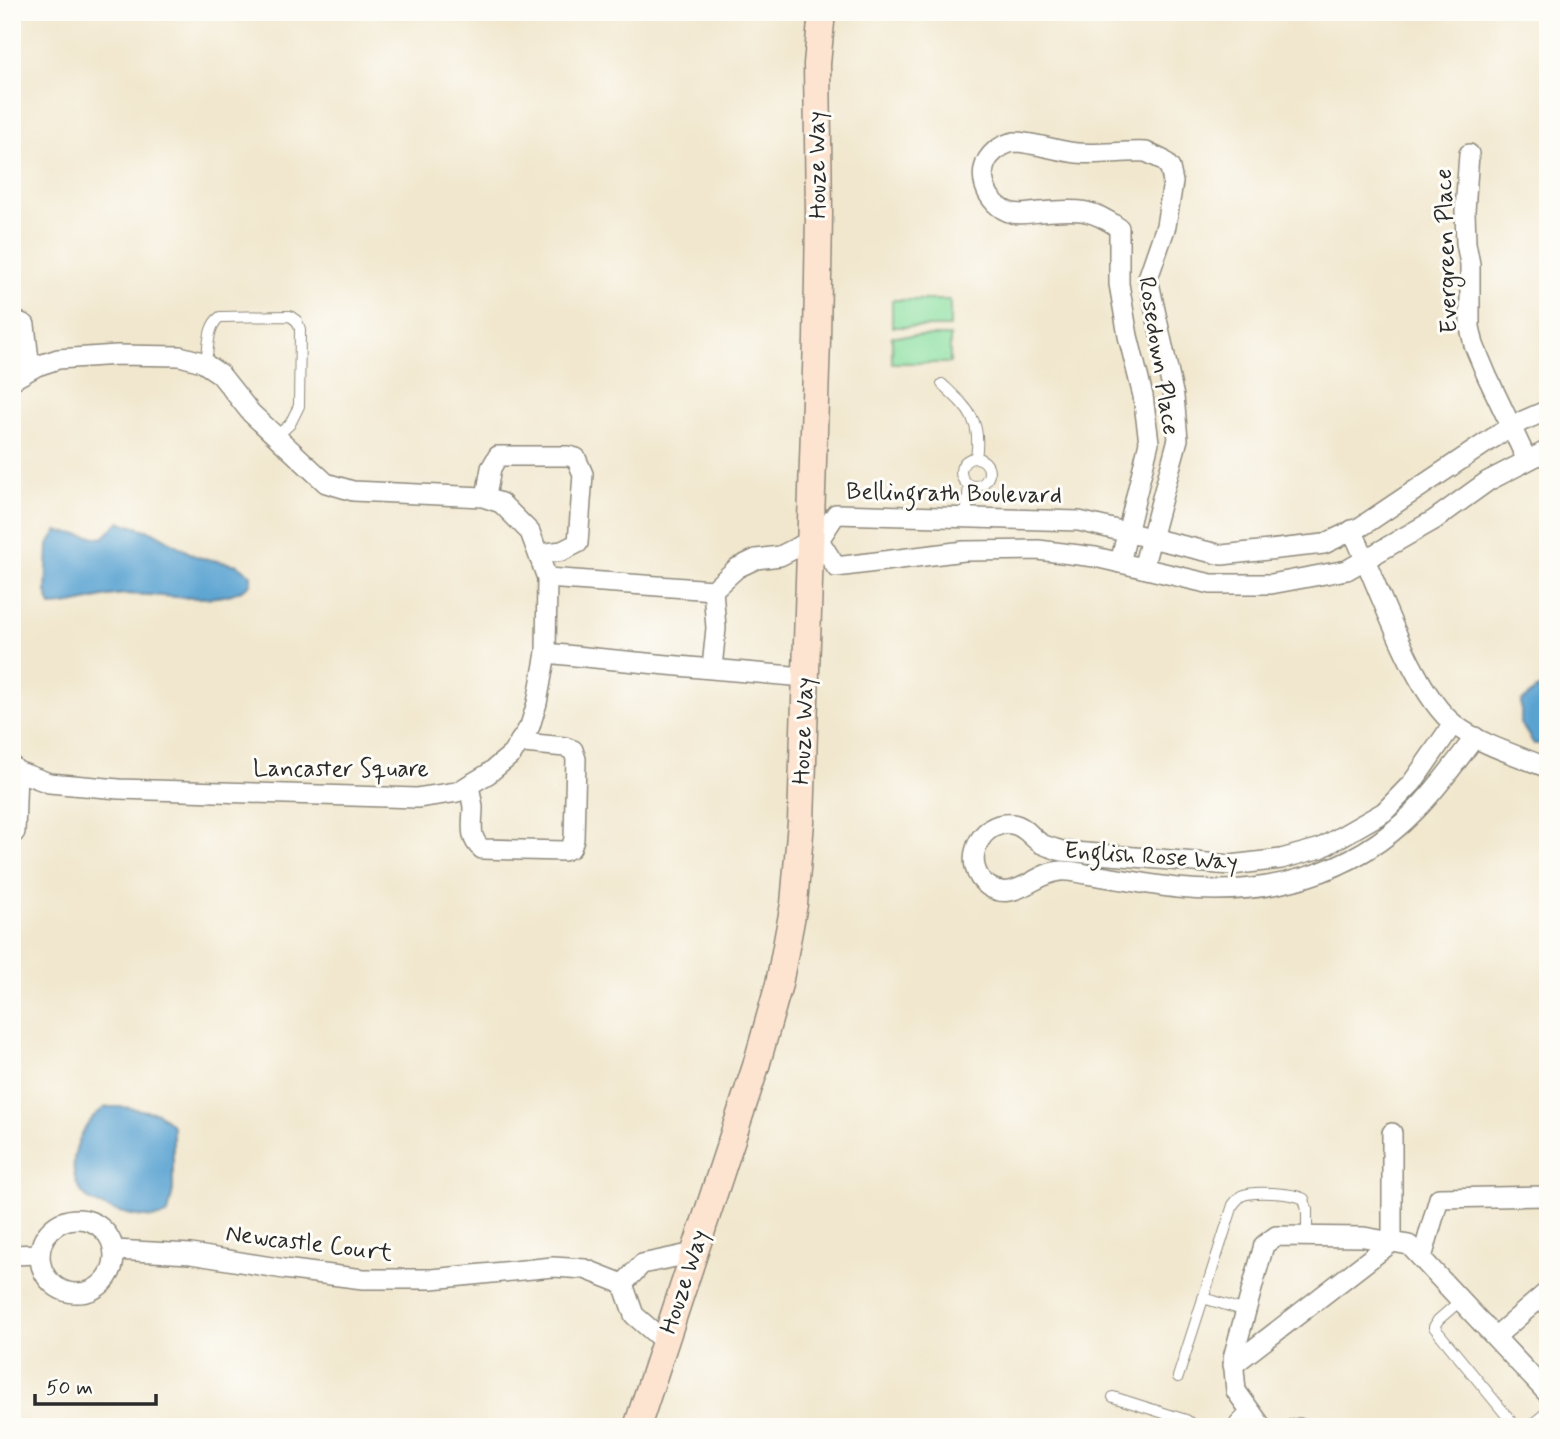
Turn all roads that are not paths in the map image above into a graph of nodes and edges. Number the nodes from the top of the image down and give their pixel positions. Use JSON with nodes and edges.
{"nodes":[{"id":1,"x":822,"y":12,"type":"edge"},
{"id":2,"x":1469,"y":154,"type":"dead end"},
{"id":3,"x":12,"y":319,"type":"edge"},
{"id":4,"x":205,"y":364,"type":"junction"},
{"id":5,"x":30,"y":369,"type":"junction"},
{"id":6,"x":12,"y":380,"type":"edge"},
{"id":7,"x":942,"y":384,"type":"dead end"},
{"id":8,"x":1172,"y":388,"type":"junction"},
{"id":9,"x":1143,"y":396,"type":"junction"},
{"id":10,"x":1548,"y":410,"type":"edge"},
{"id":11,"x":1511,"y":426,"type":"junction"},
{"id":12,"x":276,"y":437,"type":"junction"},
{"id":13,"x":1548,"y":450,"type":"edge"},
{"id":14,"x":976,"y":458,"type":"junction"},
{"id":15,"x":1527,"y":460,"type":"junction"},
{"id":16,"x":969,"y":485,"type":"junction"},
{"id":17,"x":486,"y":498,"type":"junction"},
{"id":18,"x":966,"y":518,"type":"junction"},
{"id":19,"x":1352,"y":530,"type":"junction"},
{"id":20,"x":1126,"y":531,"type":"junction"},
{"id":21,"x":1151,"y":538,"type":"junction"},
{"id":22,"x":815,"y":541,"type":"junction"},
{"id":23,"x":1267,"y":550,"type":"junction"},
{"id":24,"x":964,"y":551,"type":"junction"},
{"id":25,"x":540,"y":554,"type":"junction"},
{"id":26,"x":1366,"y":559,"type":"junction"},
{"id":27,"x":1120,"y":563,"type":"junction"},
{"id":28,"x":1143,"y":568,"type":"junction"},
{"id":29,"x":547,"y":578,"type":"junction"},
{"id":30,"x":1271,"y":584,"type":"junction"},
{"id":31,"x":713,"y":590,"type":"junction"},
{"id":32,"x":546,"y":653,"type":"junction"},
{"id":33,"x":712,"y":668,"type":"junction"},
{"id":34,"x":805,"y":677,"type":"junction"},
{"id":35,"x":1453,"y":724,"type":"junction"},
{"id":36,"x":1475,"y":737,"type":"junction"},
{"id":37,"x":520,"y":741,"type":"junction"},
{"id":38,"x":1548,"y":768,"type":"edge"},
{"id":39,"x":15,"y":769,"type":"edge"},
{"id":40,"x":469,"y":785,"type":"junction"},
{"id":41,"x":12,"y":835,"type":"edge"},
{"id":42,"x":1231,"y":865,"type":"junction"},
{"id":43,"x":1231,"y":890,"type":"junction"},
{"id":44,"x":1392,"y":1133,"type":"dead end"},
{"id":45,"x":1548,"y":1196,"type":"edge"},
{"id":46,"x":1307,"y":1236,"type":"junction"},
{"id":47,"x":1392,"y":1242,"type":"junction"},
{"id":48,"x":114,"y":1250,"type":"junction"},
{"id":49,"x":694,"y":1253,"type":"junction"},
{"id":50,"x":40,"y":1254,"type":"junction"},
{"id":51,"x":12,"y":1255,"type":"edge"},
{"id":52,"x":1422,"y":1258,"type":"junction"},
{"id":53,"x":623,"y":1284,"type":"junction"},
{"id":54,"x":1548,"y":1291,"type":"edge"},
{"id":55,"x":1203,"y":1298,"type":"junction"},
{"id":56,"x":1461,"y":1300,"type":"junction"},
{"id":57,"x":1246,"y":1311,"type":"junction"},
{"id":58,"x":1495,"y":1337,"type":"junction"},
{"id":59,"x":665,"y":1342,"type":"junction"},
{"id":60,"x":1233,"y":1365,"type":"junction"},
{"id":61,"x":1178,"y":1377,"type":"dead end"},
{"id":62,"x":1548,"y":1394,"type":"edge"},
{"id":63,"x":1114,"y":1397,"type":"dead end"},
{"id":64,"x":1548,"y":1411,"type":"edge"},
{"id":65,"x":1257,"y":1419,"type":"edge"},
{"id":66,"x":637,"y":1427,"type":"edge"},
{"id":67,"x":692,"y":1427,"type":"edge"},
{"id":68,"x":709,"y":1427,"type":"edge"},
{"id":69,"x":1198,"y":1427,"type":"edge"},
{"id":70,"x":1237,"y":1427,"type":"edge"},
{"id":71,"x":1282,"y":1427,"type":"edge"},
{"id":72,"x":1310,"y":1427,"type":"edge"},
{"id":73,"x":1516,"y":1427,"type":"edge"},
{"id":74,"x":1529,"y":1427,"type":"edge"}],
"edges":[{"from":1,"to":22,"type":"street","name":"Houze Way"},
{"from":2,"to":11,"type":"street","name":"Evergreen Place"},
{"from":3,"to":5,"type":"street"},
{"from":4,"to":5,"type":"street","name":"Lancaster Square"},
{"from":4,"to":12,"type":"street","name":"Lancaster Square"},
{"from":4,"to":12,"type":"lane"},
{"from":5,"to":6,"type":"street","name":"Lancaster Square"},
{"from":7,"to":14,"type":"lane"},
{"from":8,"to":9,"type":"street"},
{"from":8,"to":9,"type":"street","name":"Rosedown Place"},
{"from":8,"to":21,"type":"street","name":"Rosedown Place"},
{"from":9,"to":20,"type":"street","name":"Rosedown Place"},
{"from":10,"to":11,"type":"street","name":"Bellingrath Boulevard"},
{"from":11,"to":15,"type":"street","name":"Evergreen Place"},
{"from":11,"to":19,"type":"street","name":"Bellingrath Boulevard"},
{"from":12,"to":17,"type":"street","name":"Lancaster Square"},
{"from":13,"to":15,"type":"street"},
{"from":14,"to":16,"type":"lane"},
{"from":14,"to":16,"type":"lane"},
{"from":15,"to":26,"type":"street"},
{"from":16,"to":18,"type":"lane"},
{"from":17,"to":25,"type":"street","name":"Lancaster Square"},
{"from":17,"to":25,"type":"street"},
{"from":18,"to":20,"type":"street","name":"Bellingrath Boulevard"},
{"from":18,"to":22,"type":"street","name":"Bellingrath Boulevard"},
{"from":18,"to":24,"type":"street"},
{"from":19,"to":23,"type":"street","name":"Bellingrath Boulevard"},
{"from":19,"to":26,"type":"street"},
{"from":20,"to":21,"type":"street","name":"Bellingrath Boulevard"},
{"from":20,"to":27,"type":"street","name":"Rosedown Place"},
{"from":21,"to":23,"type":"street","name":"Bellingrath Boulevard"},
{"from":21,"to":28,"type":"street","name":"Rosedown Place"},
{"from":22,"to":24,"type":"street"},
{"from":22,"to":31,"type":"street"},
{"from":22,"to":34,"type":"street","name":"Houze Way"},
{"from":23,"to":30,"type":"street"},
{"from":24,"to":27,"type":"street"},
{"from":25,"to":29,"type":"street","name":"Lancaster Square"},
{"from":26,"to":30,"type":"street"},
{"from":26,"to":35,"type":"street"},
{"from":27,"to":28,"type":"street"},
{"from":28,"to":30,"type":"street"},
{"from":29,"to":31,"type":"street"},
{"from":29,"to":32,"type":"street","name":"Lancaster Square"},
{"from":31,"to":33,"type":"street"},
{"from":32,"to":33,"type":"street"},
{"from":32,"to":37,"type":"street","name":"Lancaster Square"},
{"from":33,"to":34,"type":"street"},
{"from":34,"to":49,"type":"street","name":"Houze Way"},
{"from":35,"to":36,"type":"street"},
{"from":35,"to":42,"type":"street","name":"English Rose Way"},
{"from":36,"to":38,"type":"street"},
{"from":36,"to":43,"type":"street","name":"English Rose Way"},
{"from":37,"to":40,"type":"street","name":"Lancaster Square"},
{"from":37,"to":40,"type":"street"},
{"from":39,"to":40,"type":"street","name":"Lancaster Square"},
{"from":39,"to":41,"type":"street"},
{"from":42,"to":43,"type":"street"},
{"from":42,"to":43,"type":"street","name":"English Rose Way"},
{"from":44,"to":47,"type":"street"},
{"from":45,"to":52,"type":"street"},
{"from":46,"to":47,"type":"street"},
{"from":46,"to":55,"type":"lane"},
{"from":46,"to":57,"type":"street"},
{"from":47,"to":52,"type":"street"},
{"from":47,"to":60,"type":"street"},
{"from":48,"to":50,"type":"street"},
{"from":48,"to":50,"type":"street"},
{"from":48,"to":53,"type":"street","name":"Newcastle Court"},
{"from":49,"to":53,"type":"street"},
{"from":49,"to":59,"type":"street","name":"Houze Way"},
{"from":50,"to":51,"type":"street"},
{"from":52,"to":56,"type":"street"},
{"from":53,"to":59,"type":"street"},
{"from":54,"to":58,"type":"street"},
{"from":55,"to":57,"type":"lane"},
{"from":55,"to":61,"type":"lane"},
{"from":56,"to":58,"type":"street"},
{"from":56,"to":73,"type":"lane"},
{"from":57,"to":60,"type":"street"},
{"from":58,"to":62,"type":"street"},
{"from":59,"to":66,"type":"street","name":"Houze Way"},
{"from":60,"to":65,"type":"street"},
{"from":63,"to":69,"type":"lane"},
{"from":64,"to":74,"type":"lane"},
{"from":65,"to":70,"type":"street"},
{"from":67,"to":68,"type":"lane"},
{"from":71,"to":72,"type":"lane"}]}
